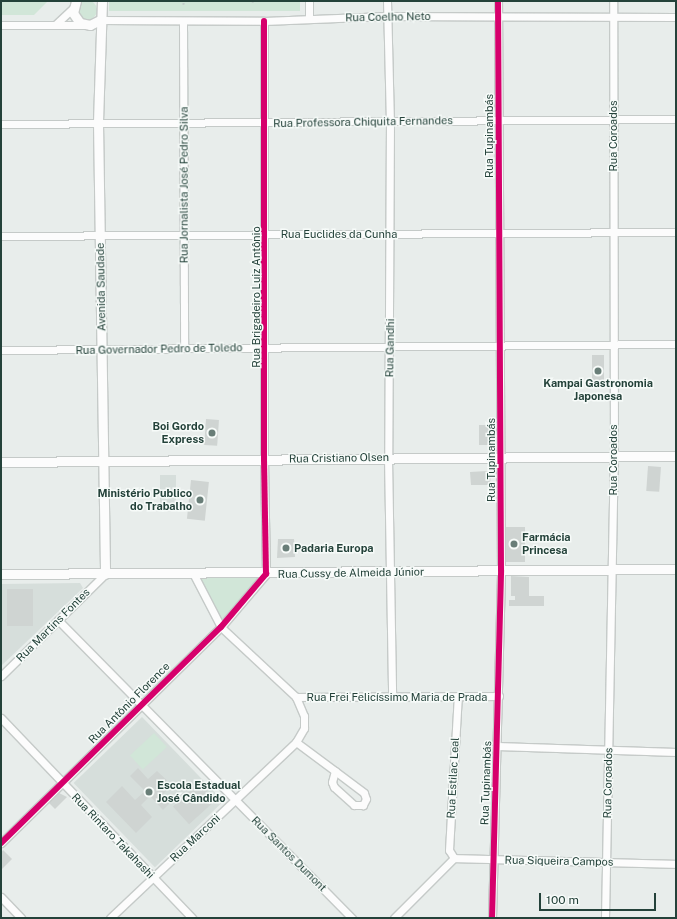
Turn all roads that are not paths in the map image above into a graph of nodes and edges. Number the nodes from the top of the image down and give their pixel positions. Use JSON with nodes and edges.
{"nodes":[{"id":1,"x":102,"y":1,"type":"edge"},
{"id":2,"x":309,"y":1,"type":"edge"},
{"id":3,"x":387,"y":1,"type":"edge"},
{"id":4,"x":498,"y":1,"type":"edge"},
{"id":5,"x":613,"y":1,"type":"edge"},
{"id":6,"x":75,"y":4,"type":"edge"},
{"id":7,"x":387,"y":16,"type":"junction"},
{"id":8,"x":498,"y":17,"type":"junction"},
{"id":9,"x":613,"y":17,"type":"junction"},
{"id":10,"x":676,"y":17,"type":"edge"},
{"id":11,"x":309,"y":19,"type":"junction"},
{"id":12,"x":100,"y":20,"type":"junction"},
{"id":13,"x":183,"y":21,"type":"junction"},
{"id":14,"x":264,"y":21,"type":"junction"},
{"id":15,"x":56,"y":24,"type":"junction"},
{"id":16,"x":1,"y":25,"type":"edge"},
{"id":17,"x":86,"y":25,"type":"junction"},
{"id":18,"x":613,"y":119,"type":"junction"},
{"id":19,"x":676,"y":119,"type":"edge"},
{"id":20,"x":499,"y":120,"type":"junction"},
{"id":21,"x":390,"y":121,"type":"junction"},
{"id":22,"x":98,"y":123,"type":"junction"},
{"id":23,"x":265,"y":123,"type":"junction"},
{"id":24,"x":1,"y":124,"type":"edge"},
{"id":25,"x":184,"y":124,"type":"junction"},
{"id":26,"x":676,"y":232,"type":"edge"},
{"id":27,"x":499,"y":233,"type":"junction"},
{"id":28,"x":613,"y":233,"type":"junction"},
{"id":29,"x":266,"y":234,"type":"junction"},
{"id":30,"x":390,"y":234,"type":"junction"},
{"id":31,"x":100,"y":235,"type":"junction"},
{"id":32,"x":184,"y":235,"type":"junction"},
{"id":33,"x":1,"y":236,"type":"edge"},
{"id":34,"x":614,"y":344,"type":"junction"},
{"id":35,"x":676,"y":344,"type":"edge"},
{"id":36,"x":501,"y":345,"type":"junction"},
{"id":37,"x":390,"y":346,"type":"junction"},
{"id":38,"x":184,"y":348,"type":"junction"},
{"id":39,"x":266,"y":348,"type":"junction"},
{"id":40,"x":103,"y":349,"type":"junction"},
{"id":41,"x":1,"y":350,"type":"edge"},
{"id":42,"x":614,"y":455,"type":"junction"},
{"id":43,"x":676,"y":456,"type":"edge"},
{"id":44,"x":501,"y":457,"type":"junction"},
{"id":45,"x":388,"y":458,"type":"junction"},
{"id":46,"x":264,"y":459,"type":"junction"},
{"id":47,"x":104,"y":460,"type":"junction"},
{"id":48,"x":1,"y":462,"type":"edge"},
{"id":49,"x":612,"y":569,"type":"junction"},
{"id":50,"x":676,"y":569,"type":"edge"},
{"id":51,"x":501,"y":570,"type":"junction"},
{"id":52,"x":390,"y":572,"type":"junction"},
{"id":53,"x":193,"y":573,"type":"junction"},
{"id":54,"x":1,"y":574,"type":"edge"},
{"id":55,"x":105,"y":574,"type":"junction"},
{"id":56,"x":266,"y":574,"type":"junction"},
{"id":57,"x":58,"y":620,"type":"junction"},
{"id":58,"x":221,"y":627,"type":"junction"},
{"id":59,"x":1,"y":676,"type":"edge"},
{"id":60,"x":392,"y":696,"type":"junction"},
{"id":61,"x":458,"y":696,"type":"junction"},
{"id":62,"x":499,"y":696,"type":"junction"},
{"id":63,"x":296,"y":697,"type":"junction"},
{"id":64,"x":142,"y":705,"type":"junction"},
{"id":65,"x":1,"y":718,"type":"edge"},
{"id":66,"x":296,"y":742,"type":"junction"},
{"id":67,"x":497,"y":746,"type":"junction"},
{"id":68,"x":609,"y":749,"type":"junction"},
{"id":69,"x":676,"y":752,"type":"edge"},
{"id":70,"x":335,"y":771,"type":"junction"},
{"id":71,"x":62,"y":782,"type":"junction"},
{"id":72,"x":235,"y":800,"type":"junction"},
{"id":73,"x":1,"y":843,"type":"edge"},
{"id":74,"x":454,"y":858,"type":"junction"},
{"id":75,"x":493,"y":859,"type":"junction"},
{"id":76,"x":607,"y":862,"type":"junction"},
{"id":77,"x":676,"y":864,"type":"edge"},
{"id":78,"x":153,"y":877,"type":"junction"},
{"id":79,"x":1,"y":897,"type":"edge"},
{"id":80,"x":21,"y":918,"type":"edge"},
{"id":81,"x":110,"y":918,"type":"edge"},
{"id":82,"x":192,"y":918,"type":"edge"},
{"id":83,"x":352,"y":918,"type":"edge"},
{"id":84,"x":394,"y":918,"type":"edge"},
{"id":85,"x":492,"y":918,"type":"edge"},
{"id":86,"x":605,"y":918,"type":"edge"}],
"edges":[{"from":1,"to":12,"type":"street","name":"Avenida Saudade"},
{"from":2,"to":11,"type":"street"},
{"from":3,"to":7,"type":"street","name":"Rua Gandhi"},
{"from":4,"to":8,"type":"street","name":"Rua Tupinambás"},
{"from":5,"to":9,"type":"street","name":"Rua Coroados"},
{"from":6,"to":15,"type":"street"},
{"from":6,"to":17,"type":"street"},
{"from":7,"to":8,"type":"street","name":"Rua Coelho Neto"},
{"from":7,"to":11,"type":"street","name":"Rua Coelho Neto"},
{"from":7,"to":21,"type":"street","name":"Rua Gandhi"},
{"from":8,"to":9,"type":"street","name":"Rua Coelho Neto"},
{"from":8,"to":20,"type":"street","name":"Rua Tupinambás"},
{"from":9,"to":10,"type":"street","name":"Rua Coelho Neto"},
{"from":9,"to":18,"type":"street","name":"Rua Coroados"},
{"from":11,"to":14,"type":"street","name":"Rua Coelho Neto"},
{"from":12,"to":13,"type":"street","name":"Rua Coelho Neto"},
{"from":12,"to":17,"type":"street"},
{"from":12,"to":22,"type":"street","name":"Avenida Saudade"},
{"from":13,"to":14,"type":"street","name":"Rua Coelho Neto"},
{"from":13,"to":25,"type":"street","name":"Rua Jornalista José Pedro Silva"},
{"from":14,"to":23,"type":"street","name":"Rua Brigadeiro Luiz Antônio"},
{"from":15,"to":16,"type":"street"},
{"from":15,"to":17,"type":"street"},
{"from":18,"to":19,"type":"street","name":"Rua Professora Chiquita Fernandes"},
{"from":18,"to":20,"type":"street","name":"Rua Professora Chiquita Fernandes"},
{"from":18,"to":28,"type":"street","name":"Rua Coroados"},
{"from":20,"to":21,"type":"street","name":"Rua Professora Chiquita Fernandes"},
{"from":20,"to":27,"type":"street","name":"Rua Tupinambás"},
{"from":21,"to":23,"type":"street","name":"Rua Professora Chiquita Fernandes"},
{"from":21,"to":30,"type":"street","name":"Rua Gandhi"},
{"from":22,"to":24,"type":"street","name":"Rua Professora Chiquita Fernandes"},
{"from":22,"to":25,"type":"street","name":"Rua Professora Chiquita Fernandes"},
{"from":22,"to":31,"type":"street","name":"Avenida Saudade"},
{"from":23,"to":25,"type":"street","name":"Rua Professora Chiquita Fernandes"},
{"from":23,"to":29,"type":"street","name":"Rua Brigadeiro Luiz Antônio"},
{"from":25,"to":32,"type":"street","name":"Rua Jornalista José Pedro Silva"},
{"from":26,"to":28,"type":"street","name":"Rua Euclides da Cunha"},
{"from":27,"to":28,"type":"street","name":"Rua Euclides da Cunha"},
{"from":27,"to":30,"type":"street","name":"Rua Euclides da Cunha"},
{"from":27,"to":36,"type":"street","name":"Rua Tupinambás"},
{"from":28,"to":34,"type":"street","name":"Rua Coroados"},
{"from":29,"to":30,"type":"street","name":"Rua Euclides da Cunha"},
{"from":29,"to":32,"type":"street","name":"Rua Euclides da Cunha"},
{"from":29,"to":39,"type":"street","name":"Rua Brigadeiro Luiz Antônio"},
{"from":30,"to":37,"type":"street","name":"Rua Gandhi"},
{"from":31,"to":32,"type":"street","name":"Rua Euclides da Cunha"},
{"from":31,"to":33,"type":"street","name":"Rua Euclides da Cunha"},
{"from":31,"to":40,"type":"street","name":"Avenida Saudade"},
{"from":32,"to":38,"type":"street","name":"Rua Jornalista José Pedro Silva"},
{"from":34,"to":35,"type":"street","name":"Rua Governador Pedro de Toledo"},
{"from":34,"to":36,"type":"street","name":"Rua Governador Pedro de Toledo"},
{"from":34,"to":42,"type":"street","name":"Rua Coroados"},
{"from":36,"to":37,"type":"street","name":"Rua Governador Pedro de Toledo"},
{"from":36,"to":44,"type":"street","name":"Rua Tupinambás"},
{"from":37,"to":39,"type":"street","name":"Rua Governador Pedro de Toledo"},
{"from":37,"to":45,"type":"street","name":"Rua Gandhi"},
{"from":38,"to":39,"type":"street","name":"Rua Governador Pedro de Toledo"},
{"from":38,"to":40,"type":"street","name":"Rua Governador Pedro de Toledo"},
{"from":39,"to":46,"type":"street","name":"Rua Brigadeiro Luiz Antônio"},
{"from":40,"to":41,"type":"street","name":"Rua Governador Pedro de Toledo"},
{"from":40,"to":47,"type":"street","name":"Avenida Saudade"},
{"from":42,"to":43,"type":"street","name":"Rua Cristiano Olsen"},
{"from":42,"to":44,"type":"street","name":"Rua Cristiano Olsen"},
{"from":42,"to":49,"type":"street","name":"Rua Coroados"},
{"from":44,"to":45,"type":"street","name":"Rua Cristiano Olsen"},
{"from":44,"to":51,"type":"street","name":"Rua Tupinambás"},
{"from":45,"to":46,"type":"street","name":"Rua Cristiano Olsen"},
{"from":45,"to":52,"type":"street","name":"Rua Gandhi"},
{"from":46,"to":47,"type":"street","name":"Rua Cristiano Olsen"},
{"from":46,"to":56,"type":"street","name":"Rua Brigadeiro Luiz Antônio"},
{"from":47,"to":48,"type":"street","name":"Rua Cristiano Olsen"},
{"from":47,"to":55,"type":"street","name":"Avenida Saudade"},
{"from":49,"to":50,"type":"street","name":"Rua Cussy de Almeida Júnior"},
{"from":49,"to":51,"type":"street","name":"Rua Cussy de Almeida Júnior"},
{"from":49,"to":68,"type":"street","name":"Rua Coroados"},
{"from":51,"to":52,"type":"street","name":"Rua Cussy de Almeida Júnior"},
{"from":51,"to":62,"type":"street","name":"Rua Tupinambás"},
{"from":52,"to":56,"type":"street","name":"Rua Cussy de Almeida Júnior"},
{"from":52,"to":60,"type":"street","name":"Rua Gandhi"},
{"from":53,"to":55,"type":"street","name":"Rua Cussy de Almeida Júnior"},
{"from":53,"to":56,"type":"street","name":"Rua Cussy de Almeida Júnior"},
{"from":53,"to":58,"type":"street"},
{"from":54,"to":55,"type":"street","name":"Rua Cussy de Almeida Júnior"},
{"from":55,"to":57,"type":"street","name":"Rua Martins Fontes"},
{"from":56,"to":58,"type":"street","name":"Rua Antônio Florence"},
{"from":57,"to":59,"type":"street","name":"Rua Martins Fontes"},
{"from":57,"to":64,"type":"street","name":"Rua Santos Dumont"},
{"from":58,"to":63,"type":"street"},
{"from":58,"to":64,"type":"street","name":"Rua Antônio Florence"},
{"from":60,"to":61,"type":"street","name":"Rua Frei Felicíssimo Maria de Prada"},
{"from":60,"to":63,"type":"street","name":"Rua Frei Felicíssimo Maria de Prada"},
{"from":61,"to":62,"type":"street","name":"Rua Frei Felicíssimo Maria de Prada"},
{"from":61,"to":74,"type":"street","name":"Rua Estilac Leal"},
{"from":62,"to":67,"type":"street","name":"Rua Tupinambás"},
{"from":63,"to":66,"type":"street","name":"Rua Marconi"},
{"from":64,"to":71,"type":"street","name":"Rua Antônio Florence"},
{"from":64,"to":72,"type":"street","name":"Rua Santos Dumont"},
{"from":65,"to":71,"type":"street","name":"Rua Rintaro Takahashi"},
{"from":66,"to":70,"type":"street"},
{"from":66,"to":72,"type":"street","name":"Rua Marconi"},
{"from":67,"to":68,"type":"street"},
{"from":67,"to":75,"type":"street","name":"Rua Tupinambás"},
{"from":68,"to":69,"type":"street"},
{"from":68,"to":76,"type":"street","name":"Rua Coroados"},
{"from":70,"to":70,"type":"street"},
{"from":71,"to":73,"type":"street","name":"Rua Antônio Florence"},
{"from":71,"to":78,"type":"street","name":"Rua Rintaro Takahashi"},
{"from":72,"to":78,"type":"street","name":"Rua Marconi"},
{"from":72,"to":83,"type":"street","name":"Rua Santos Dumont"},
{"from":74,"to":75,"type":"street","name":"Rua Siqueira Campos"},
{"from":74,"to":84,"type":"street"},
{"from":75,"to":76,"type":"street","name":"Rua Siqueira Campos"},
{"from":75,"to":85,"type":"street","name":"Rua Tupinambás"},
{"from":76,"to":77,"type":"street","name":"Rua Siqueira Campos"},
{"from":76,"to":86,"type":"street","name":"Rua Coroados"},
{"from":78,"to":81,"type":"street","name":"Rua Marconi"},
{"from":78,"to":82,"type":"street","name":"Rua Rintaro Takahashi"},
{"from":79,"to":80,"type":"street"}]}
